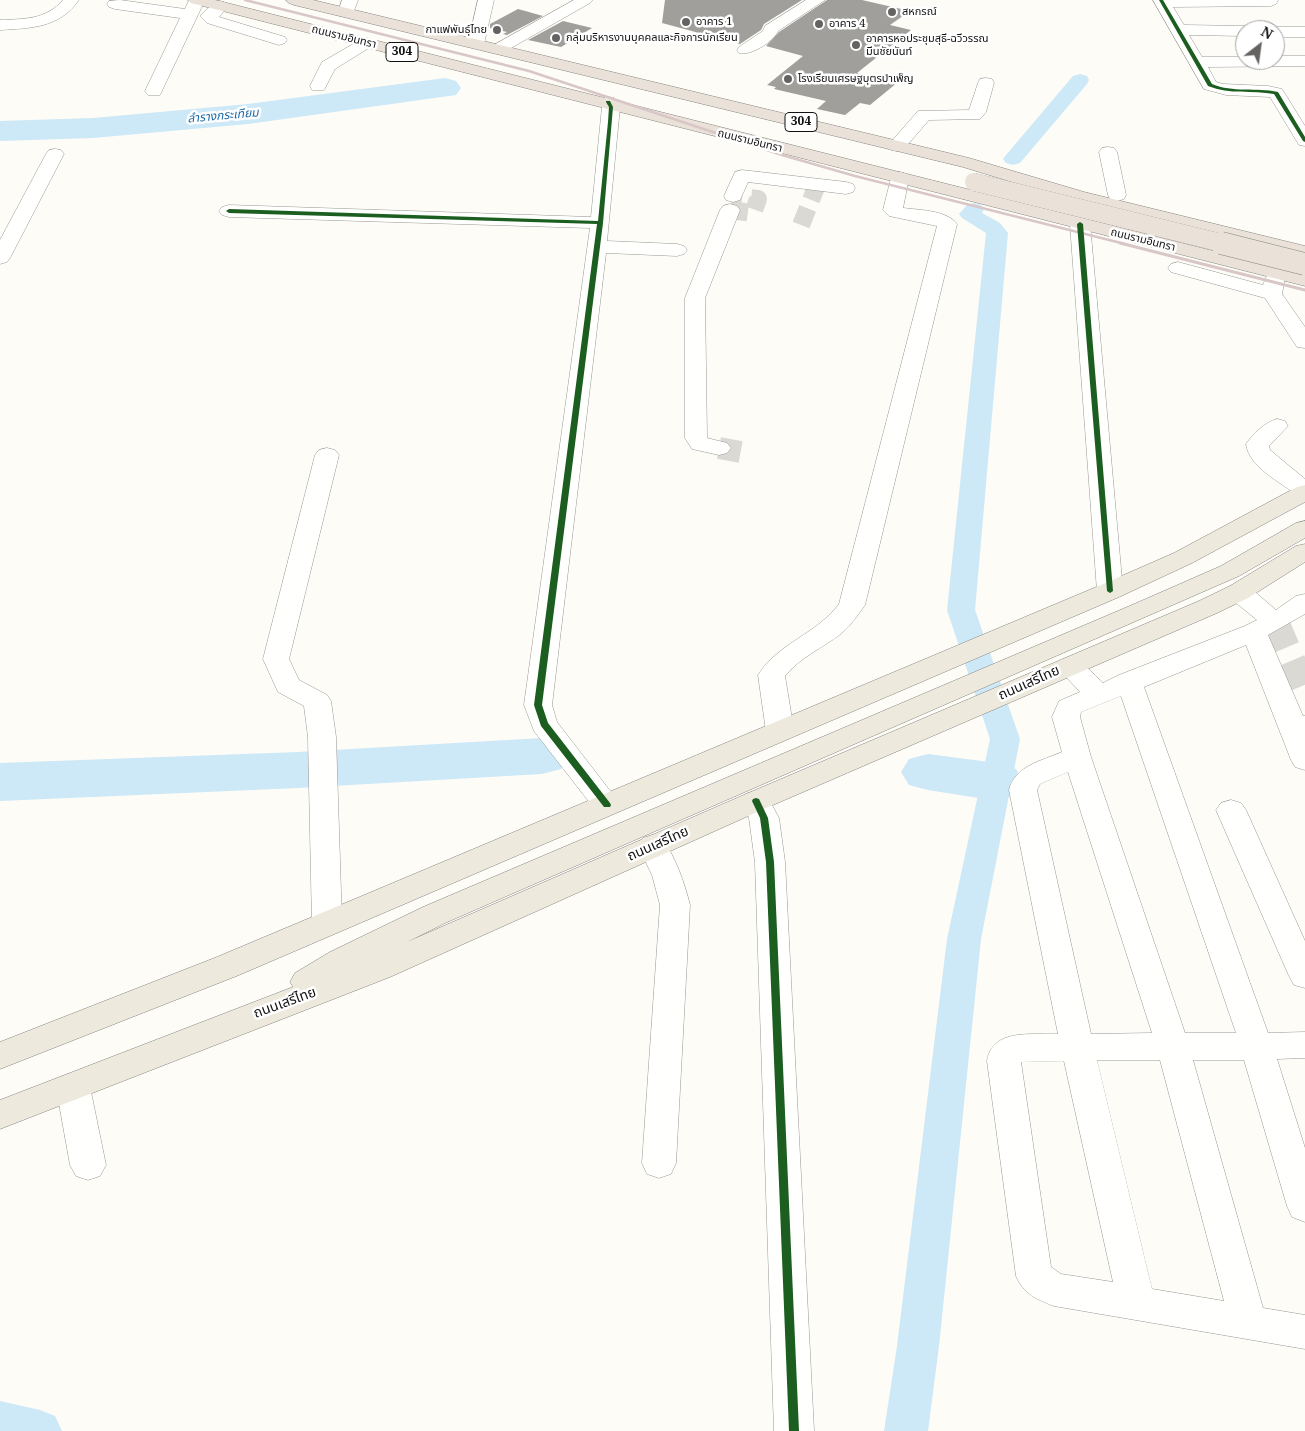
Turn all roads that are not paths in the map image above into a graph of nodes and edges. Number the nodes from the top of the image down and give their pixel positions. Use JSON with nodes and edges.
{"nodes":[{"id":1,"x":71,"y":0,"type":"edge"},
{"id":2,"x":294,"y":0,"type":"edge"},
{"id":3,"x":486,"y":0,"type":"edge"},
{"id":4,"x":585,"y":0,"type":"edge"},
{"id":5,"x":817,"y":0,"type":"edge"},
{"id":6,"x":1162,"y":1,"type":"edge"},
{"id":7,"x":1271,"y":1,"type":"edge"},
{"id":8,"x":115,"y":4,"type":"dead end"},
{"id":9,"x":195,"y":5,"type":"edge"},
{"id":10,"x":220,"y":6,"type":"junction"},
{"id":11,"x":348,"y":6,"type":"edge"},
{"id":12,"x":0,"y":25,"type":"edge"},
{"id":13,"x":1178,"y":30,"type":"junction"},
{"id":14,"x":1235,"y":31,"type":"edge"},
{"id":15,"x":1285,"y":32,"type":"edge"},
{"id":16,"x":1304,"y":32,"type":"edge"},
{"id":17,"x":279,"y":40,"type":"dead end"},
{"id":18,"x":366,"y":43,"type":"junction"},
{"id":19,"x":476,"y":44,"type":"junction"},
{"id":20,"x":498,"y":49,"type":"junction"},
{"id":21,"x":745,"y":50,"type":"dead end"},
{"id":22,"x":1305,"y":61,"type":"edge"},
{"id":23,"x":1197,"y":62,"type":"junction"},
{"id":24,"x":986,"y":83,"type":"dead end"},
{"id":25,"x":318,"y":86,"type":"dead end"},
{"id":26,"x":154,"y":91,"type":"dead end"},
{"id":27,"x":608,"y":102,"type":"junction"},
{"id":28,"x":1305,"y":140,"type":"edge"},
{"id":29,"x":897,"y":146,"type":"junction"},
{"id":30,"x":1108,"y":152,"type":"dead end"},
{"id":31,"x":55,"y":154,"type":"dead end"},
{"id":32,"x":827,"y":160,"type":"junction"},
{"id":33,"x":969,"y":163,"type":"junction"},
{"id":34,"x":900,"y":178,"type":"junction"},
{"id":35,"x":817,"y":185,"type":"junction"},
{"id":36,"x":846,"y":188,"type":"dead end"},
{"id":37,"x":1116,"y":196,"type":"junction"},
{"id":38,"x":229,"y":211,"type":"dead end"},
{"id":39,"x":1080,"y":224,"type":"junction"},
{"id":40,"x":598,"y":235,"type":"junction"},
{"id":41,"x":1238,"y":236,"type":"junction"},
{"id":42,"x":1305,"y":240,"type":"edge"},
{"id":43,"x":676,"y":250,"type":"dead end"},
{"id":44,"x":1305,"y":252,"type":"edge"},
{"id":45,"x":0,"y":258,"type":"edge"},
{"id":46,"x":1224,"y":260,"type":"junction"},
{"id":47,"x":1305,"y":264,"type":"edge"},
{"id":48,"x":1178,"y":268,"type":"dead end"},
{"id":49,"x":1276,"y":273,"type":"junction"},
{"id":50,"x":1305,"y":280,"type":"edge"},
{"id":51,"x":1272,"y":294,"type":"junction"},
{"id":52,"x":1305,"y":342,"type":"edge"},
{"id":53,"x":1277,"y":426,"type":"dead end"},
{"id":54,"x":719,"y":448,"type":"tunnel mouth"},
{"id":55,"x":327,"y":455,"type":"dead end"},
{"id":56,"x":1305,"y":491,"type":"edge"},
{"id":57,"x":1272,"y":509,"type":"junction"},
{"id":58,"x":1305,"y":518,"type":"edge"},
{"id":59,"x":1305,"y":528,"type":"edge"},
{"id":60,"x":1305,"y":551,"type":"edge"},
{"id":61,"x":1110,"y":592,"type":"junction"},
{"id":62,"x":1239,"y":592,"type":"junction"},
{"id":63,"x":1305,"y":602,"type":"edge"},
{"id":64,"x":1265,"y":627,"type":"junction"},
{"id":65,"x":1070,"y":666,"type":"junction"},
{"id":66,"x":1129,"y":681,"type":"junction"},
{"id":67,"x":1098,"y":694,"type":"junction"},
{"id":68,"x":927,"y":716,"type":"junction"},
{"id":69,"x":1299,"y":725,"type":"edge"},
{"id":70,"x":780,"y":731,"type":"junction"},
{"id":71,"x":1077,"y":757,"type":"junction"},
{"id":72,"x":1305,"y":760,"type":"edge"},
{"id":73,"x":756,"y":801,"type":"junction"},
{"id":74,"x":607,"y":806,"type":"junction"},
{"id":75,"x":1231,"y":810,"type":"dead end"},
{"id":76,"x":653,"y":846,"type":"junction"},
{"id":77,"x":327,"y":924,"type":"junction"},
{"id":78,"x":1305,"y":976,"type":"edge"},
{"id":79,"x":249,"y":1017,"type":"junction"},
{"id":80,"x":1172,"y":1045,"type":"junction"},
{"id":81,"x":1305,"y":1045,"type":"edge"},
{"id":82,"x":1077,"y":1047,"type":"junction"},
{"id":83,"x":1257,"y":1047,"type":"junction"},
{"id":84,"x":0,"y":1056,"type":"edge"},
{"id":85,"x":73,"y":1087,"type":"junction"},
{"id":86,"x":0,"y":1114,"type":"edge"},
{"id":87,"x":659,"y":1163,"type":"dead end"},
{"id":88,"x":88,"y":1164,"type":"dead end"},
{"id":89,"x":1305,"y":1206,"type":"edge"},
{"id":90,"x":1137,"y":1304,"type":"junction"},
{"id":91,"x":1249,"y":1323,"type":"junction"},
{"id":92,"x":1305,"y":1332,"type":"edge"},
{"id":93,"x":794,"y":1431,"type":"edge"}],
"edges":[{"from":1,"to":12,"type":"street"},
{"from":2,"to":11,"type":"highway","name":"ถนนรามอินทรา","number":"304"},
{"from":3,"to":19,"type":"street"},
{"from":4,"to":20,"type":"street"},
{"from":5,"to":21,"type":"street"},
{"from":6,"to":7,"type":"street"},
{"from":6,"to":13,"type":"street"},
{"from":8,"to":9,"type":"street"},
{"from":9,"to":10,"type":"highway","name":"ถนนรามอินทรา","number":"304"},
{"from":9,"to":26,"type":"street"},
{"from":10,"to":17,"type":"street"},
{"from":10,"to":18,"type":"highway","name":"ถนนรามอินทรา","number":"304"},
{"from":11,"to":19,"type":"highway","name":"ถนนรามอินทรา","number":"304"},
{"from":13,"to":14,"type":"street"},
{"from":13,"to":23,"type":"street"},
{"from":15,"to":16,"type":"street"},
{"from":18,"to":25,"type":"street"},
{"from":18,"to":27,"type":"highway","name":"ถนนรามอินทรา","number":"304"},
{"from":19,"to":20,"type":"highway","name":"ถนนรามอินทรา","number":"304"},
{"from":20,"to":29,"type":"highway","name":"ถนนรามอินทรา","number":"304"},
{"from":22,"to":23,"type":"street"},
{"from":23,"to":28,"type":"street"},
{"from":24,"to":29,"type":"street"},
{"from":27,"to":32,"type":"highway","name":"ถนนรามอินทรา","number":"304"},
{"from":27,"to":40,"type":"street"},
{"from":27,"to":47,"type":"highway","bridge":true},
{"from":29,"to":33,"type":"highway","name":"ถนนรามอินทรา","number":"304"},
{"from":30,"to":37,"type":"street"},
{"from":31,"to":45,"type":"street"},
{"from":32,"to":34,"type":"highway","name":"ถนนรามอินทรา","number":"304"},
{"from":32,"to":35,"type":"street"},
{"from":33,"to":37,"type":"highway"},
{"from":33,"to":41,"type":"highway","name":"ถนนรามอินทรา","number":"304"},
{"from":34,"to":39,"type":"highway","name":"ถนนรามอินทรา","number":"304"},
{"from":34,"to":70,"type":"street"},
{"from":35,"to":36,"type":"street"},
{"from":35,"to":54,"type":"street"},
{"from":37,"to":42,"type":"highway"},
{"from":38,"to":40,"type":"street"},
{"from":39,"to":46,"type":"highway","name":"ถนนรามอินทรา","number":"304"},
{"from":39,"to":61,"type":"street"},
{"from":40,"to":43,"type":"street"},
{"from":40,"to":74,"type":"street"},
{"from":41,"to":44,"type":"highway","name":"ถนนรามอินทรา","number":"304"},
{"from":41,"to":46,"type":"highway"},
{"from":46,"to":49,"type":"highway","name":"ถนนรามอินทรา","number":"304"},
{"from":48,"to":51,"type":"street"},
{"from":49,"to":50,"type":"highway","name":"ถนนรามอินทรา","number":"304"},
{"from":49,"to":51,"type":"street"},
{"from":51,"to":52,"type":"street"},
{"from":53,"to":56,"type":"street"},
{"from":55,"to":77,"type":"street"},
{"from":56,"to":57,"type":"main road"},
{"from":57,"to":58,"type":"main road"},
{"from":57,"to":61,"type":"main road"},
{"from":59,"to":68,"type":"main road"},
{"from":60,"to":62,"type":"main road","name":"ถนนเสรีไทย"},
{"from":61,"to":70,"type":"main road"},
{"from":62,"to":64,"type":"street"},
{"from":62,"to":65,"type":"main road","name":"ถนนเสรีไทย"},
{"from":63,"to":64,"type":"street"},
{"from":64,"to":66,"type":"street"},
{"from":64,"to":69,"type":"street"},
{"from":65,"to":67,"type":"street"},
{"from":65,"to":68,"type":"main road","name":"ถนนเสรีไทย"},
{"from":66,"to":67,"type":"street"},
{"from":66,"to":83,"type":"street"},
{"from":67,"to":71,"type":"street"},
{"from":68,"to":73,"type":"main road","name":"ถนนเสรีไทย"},
{"from":68,"to":79,"type":"main road"},
{"from":69,"to":72,"type":"street"},
{"from":70,"to":74,"type":"main road"},
{"from":71,"to":80,"type":"street"},
{"from":71,"to":82,"type":"street"},
{"from":73,"to":76,"type":"main road","name":"ถนนเสรีไทย"},
{"from":73,"to":93,"type":"street"},
{"from":74,"to":77,"type":"main road"},
{"from":75,"to":78,"type":"street"},
{"from":76,"to":79,"type":"main road","name":"ถนนเสรีไทย"},
{"from":76,"to":87,"type":"street"},
{"from":77,"to":84,"type":"main road"},
{"from":79,"to":85,"type":"main road","name":"ถนนเสรีไทย"},
{"from":80,"to":82,"type":"street"},
{"from":80,"to":83,"type":"street"},
{"from":80,"to":91,"type":"street"},
{"from":81,"to":83,"type":"street"},
{"from":82,"to":90,"type":"street"},
{"from":82,"to":90,"type":"street"},
{"from":83,"to":89,"type":"street"},
{"from":85,"to":86,"type":"main road","name":"ถนนเสรีไทย"},
{"from":85,"to":88,"type":"street"},
{"from":90,"to":91,"type":"street"},
{"from":91,"to":92,"type":"street"}]}
